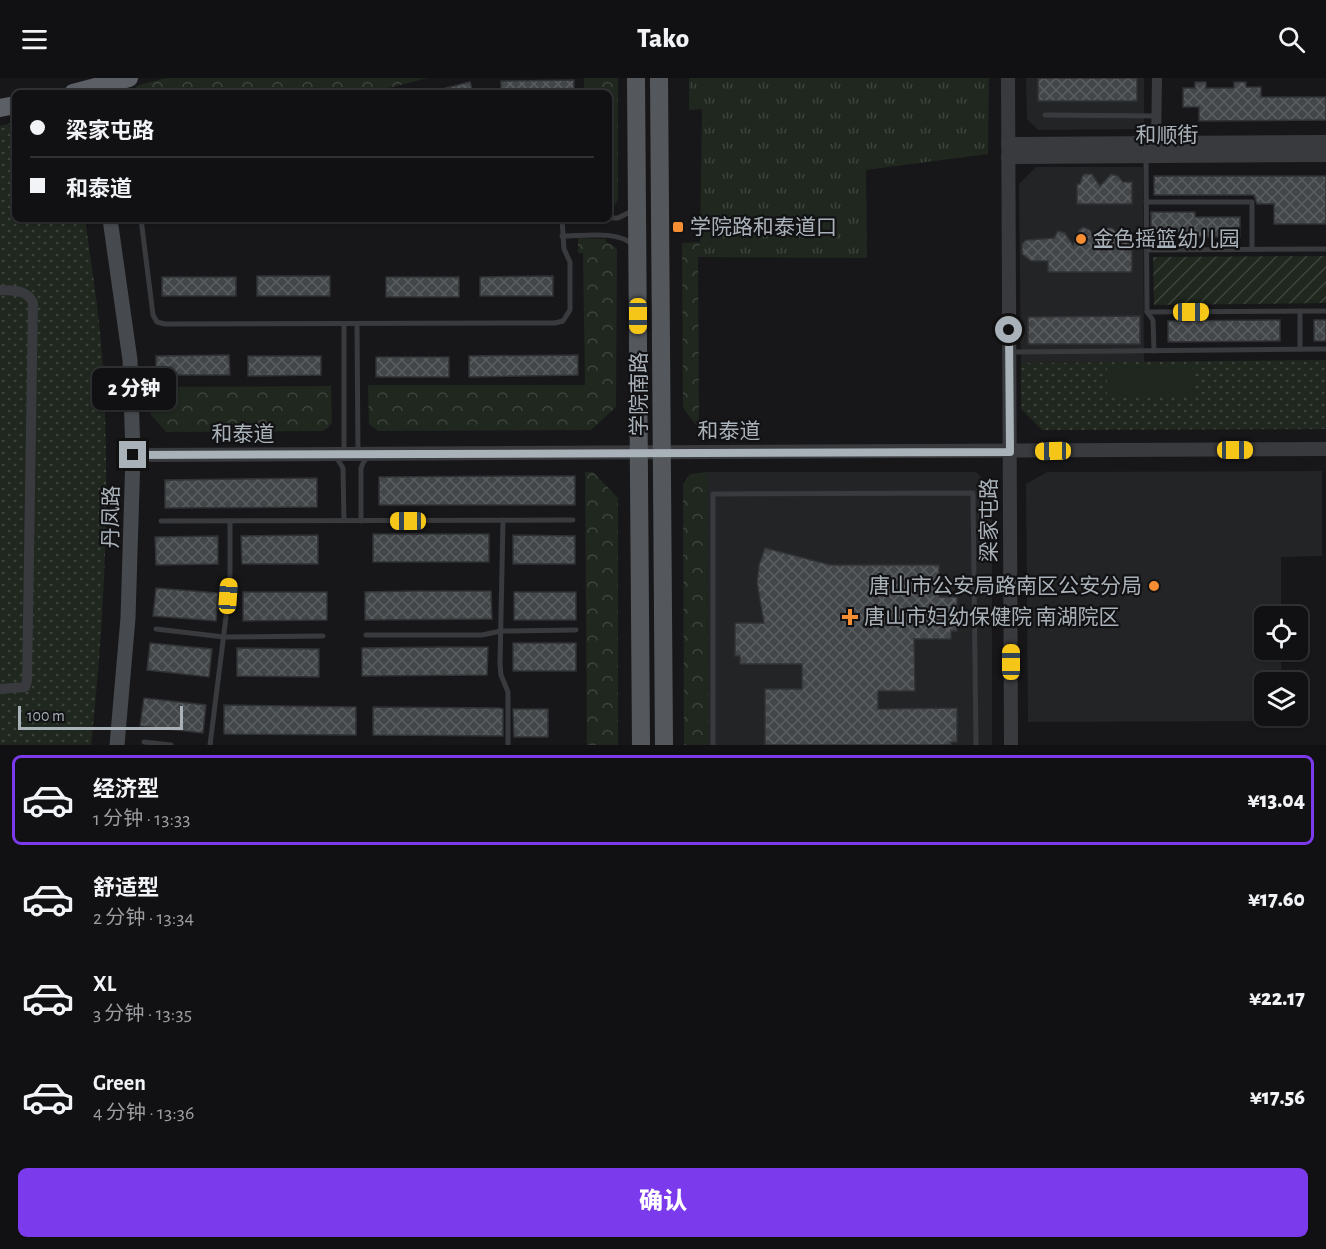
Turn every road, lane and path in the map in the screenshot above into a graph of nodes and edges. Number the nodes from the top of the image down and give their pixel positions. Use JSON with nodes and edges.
{"nodes":[{"id":1,"x":129,"y":78,"type":"edge"},
{"id":2,"x":636,"y":78,"type":"edge"},
{"id":3,"x":659,"y":78,"type":"edge"},
{"id":4,"x":1008,"y":78,"type":"edge"},
{"id":5,"x":1157,"y":78,"type":"edge"},
{"id":6,"x":89,"y":90,"type":"edge"},
{"id":7,"x":1045,"y":116,"type":"dead end"},
{"id":8,"x":1157,"y":116,"type":"junction"},
{"id":9,"x":1326,"y":142,"type":"edge"},
{"id":10,"x":1156,"y":143,"type":"junction"},
{"id":11,"x":1008,"y":151,"type":"junction"},
{"id":12,"x":1326,"y":155,"type":"edge"},
{"id":13,"x":1146,"y":156,"type":"junction"},
{"id":14,"x":1146,"y":202,"type":"junction"},
{"id":15,"x":638,"y":207,"type":"junction"},
{"id":16,"x":612,"y":218,"type":"edge"},
{"id":17,"x":110,"y":222,"type":"edge"},
{"id":18,"x":141,"y":222,"type":"edge"},
{"id":19,"x":562,"y":222,"type":"edge"},
{"id":20,"x":562,"y":236,"type":"junction"},
{"id":21,"x":638,"y":249,"type":"junction"},
{"id":22,"x":1252,"y":249,"type":"junction"},
{"id":23,"x":1326,"y":249,"type":"edge"},
{"id":24,"x":1147,"y":250,"type":"junction"},
{"id":25,"x":0,"y":290,"type":"edge"},
{"id":26,"x":1300,"y":311,"type":"junction"},
{"id":27,"x":1326,"y":311,"type":"edge"},
{"id":28,"x":1147,"y":312,"type":"junction"},
{"id":29,"x":344,"y":324,"type":"junction"},
{"id":30,"x":357,"y":324,"type":"junction"},
{"id":31,"x":1300,"y":349,"type":"junction"},
{"id":32,"x":1326,"y":349,"type":"edge"},
{"id":33,"x":1155,"y":351,"type":"junction"},
{"id":34,"x":1009,"y":352,"type":"junction"},
{"id":35,"x":1326,"y":449,"type":"edge"},
{"id":36,"x":1010,"y":452,"type":"junction"},
{"id":37,"x":639,"y":453,"type":"junction"},
{"id":38,"x":662,"y":453,"type":"junction"},
{"id":39,"x":345,"y":454,"type":"junction"},
{"id":40,"x":373,"y":454,"type":"junction"},
{"id":41,"x":133,"y":455,"type":"junction"},
{"id":42,"x":503,"y":520,"type":"junction"},
{"id":43,"x":573,"y":520,"type":"dead end"},
{"id":44,"x":161,"y":521,"type":"dead end"},
{"id":45,"x":230,"y":521,"type":"junction"},
{"id":46,"x":344,"y":521,"type":"junction"},
{"id":47,"x":361,"y":521,"type":"junction"},
{"id":48,"x":156,"y":629,"type":"dead end"},
{"id":49,"x":501,"y":630,"type":"junction"},
{"id":50,"x":576,"y":630,"type":"dead end"},
{"id":51,"x":366,"y":635,"type":"dead end"},
{"id":52,"x":323,"y":636,"type":"dead end"},
{"id":53,"x":224,"y":637,"type":"junction"},
{"id":54,"x":0,"y":688,"type":"edge"},
{"id":55,"x":144,"y":742,"type":"dead end"},
{"id":56,"x":117,"y":745,"type":"edge"},
{"id":57,"x":171,"y":745,"type":"edge"},
{"id":58,"x":210,"y":745,"type":"edge"},
{"id":59,"x":508,"y":745,"type":"edge"},
{"id":60,"x":641,"y":745,"type":"edge"},
{"id":61,"x":664,"y":745,"type":"edge"},
{"id":62,"x":713,"y":745,"type":"edge"},
{"id":63,"x":976,"y":745,"type":"edge"},
{"id":64,"x":1011,"y":745,"type":"edge"}],
"edges":[{"from":1,"to":6,"type":"highway"},
{"from":2,"to":15,"type":"main road","name":"学院南路"},
{"from":3,"to":38,"type":"main road","name":"学院南路"},
{"from":4,"to":11,"type":"street","name":"梁家屯路"},
{"from":5,"to":8,"type":"street"},
{"from":7,"to":8,"type":"lane"},
{"from":8,"to":10,"type":"street"},
{"from":9,"to":10,"type":"street","name":"和顺街"},
{"from":10,"to":11,"type":"street","name":"和顺街"},
{"from":11,"to":13,"type":"street","name":"和顺街"},
{"from":11,"to":34,"type":"street","name":"梁家屯路"},
{"from":12,"to":13,"type":"street","name":"和顺街"},
{"from":13,"to":14,"type":"lane"},
{"from":14,"to":22,"type":"lane"},
{"from":14,"to":24,"type":"lane"},
{"from":15,"to":16,"type":"lane"},
{"from":15,"to":21,"type":"main road","name":"学院南路"},
{"from":17,"to":41,"type":"main road","name":"丹凤路"},
{"from":18,"to":29,"type":"lane"},
{"from":19,"to":20,"type":"lane"},
{"from":20,"to":21,"type":"lane"},
{"from":20,"to":30,"type":"lane"},
{"from":21,"to":37,"type":"main road","name":"学院南路"},
{"from":22,"to":23,"type":"lane"},
{"from":22,"to":24,"type":"lane"},
{"from":24,"to":28,"type":"lane"},
{"from":25,"to":54,"type":"street"},
{"from":26,"to":27,"type":"lane"},
{"from":26,"to":28,"type":"lane"},
{"from":26,"to":31,"type":"lane"},
{"from":28,"to":33,"type":"lane"},
{"from":29,"to":30,"type":"lane"},
{"from":29,"to":39,"type":"lane"},
{"from":30,"to":39,"type":"lane"},
{"from":31,"to":32,"type":"lane"},
{"from":31,"to":33,"type":"lane"},
{"from":33,"to":34,"type":"lane"},
{"from":34,"to":36,"type":"street","name":"梁家屯路"},
{"from":35,"to":36,"type":"street","name":"和泰道"},
{"from":36,"to":38,"type":"street","name":"和泰道"},
{"from":36,"to":64,"type":"street","name":"梁家屯路"},
{"from":37,"to":38,"type":"street","name":"和泰道"},
{"from":37,"to":40,"type":"street","name":"和泰道"},
{"from":37,"to":60,"type":"main road","name":"学院南路"},
{"from":38,"to":61,"type":"main road","name":"学院南路"},
{"from":39,"to":40,"type":"street","name":"和泰道"},
{"from":39,"to":41,"type":"street","name":"和泰道"},
{"from":39,"to":46,"type":"lane"},
{"from":40,"to":47,"type":"lane"},
{"from":41,"to":56,"type":"main road","name":"丹凤路"},
{"from":42,"to":43,"type":"lane"},
{"from":42,"to":47,"type":"lane"},
{"from":42,"to":49,"type":"lane"},
{"from":44,"to":45,"type":"lane"},
{"from":45,"to":46,"type":"lane"},
{"from":45,"to":53,"type":"lane"},
{"from":46,"to":47,"type":"lane"},
{"from":48,"to":53,"type":"lane"},
{"from":49,"to":50,"type":"lane"},
{"from":49,"to":51,"type":"lane"},
{"from":49,"to":59,"type":"lane"},
{"from":52,"to":53,"type":"lane"},
{"from":53,"to":58,"type":"lane"},
{"from":55,"to":57,"type":"lane"},
{"from":62,"to":63,"type":"lane"}]}
